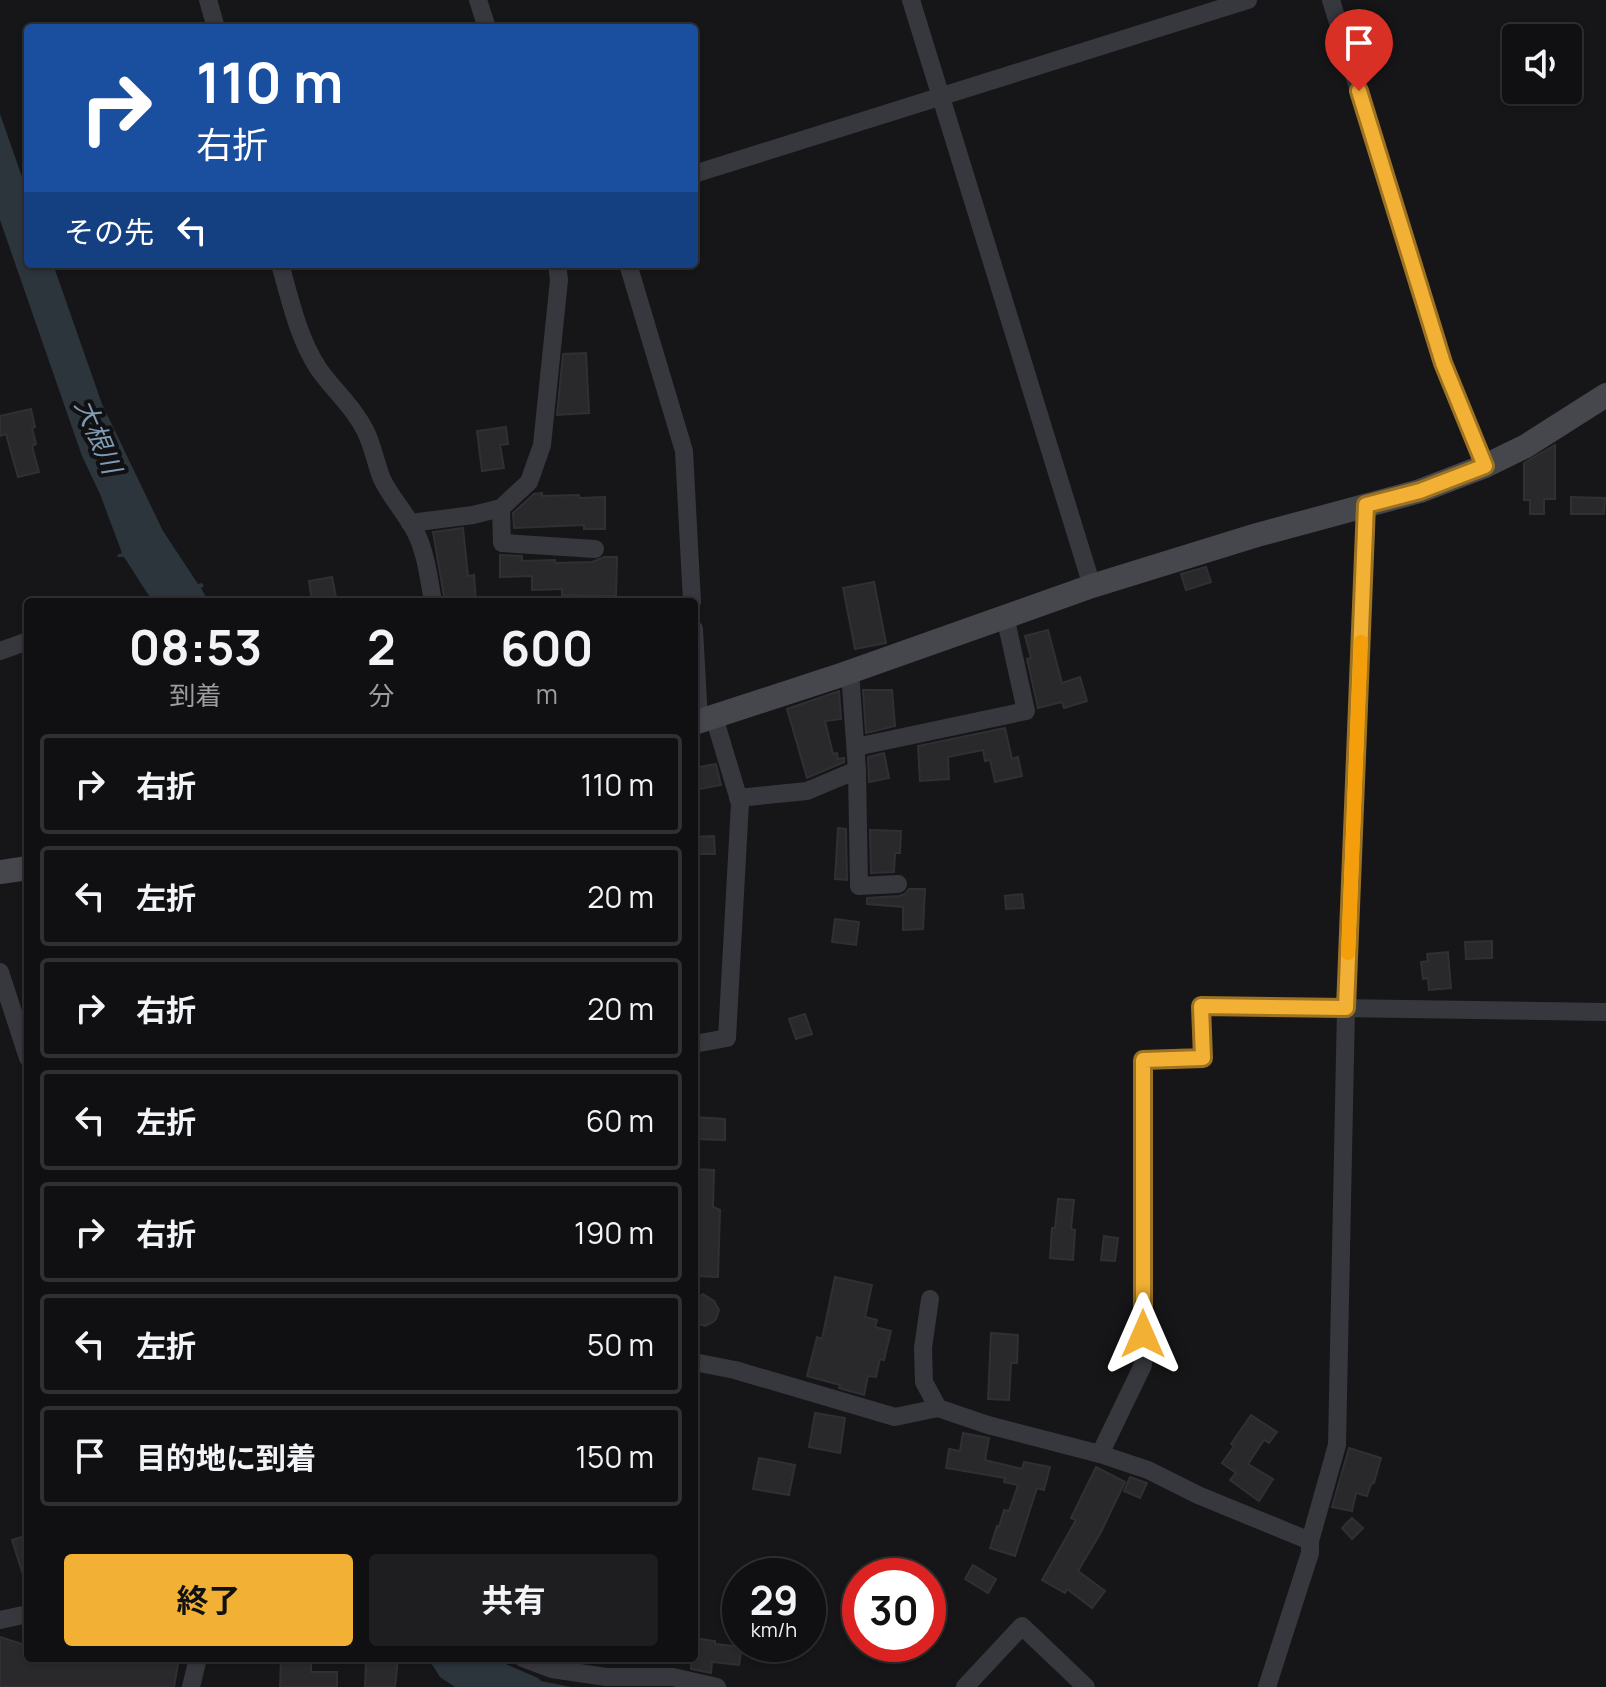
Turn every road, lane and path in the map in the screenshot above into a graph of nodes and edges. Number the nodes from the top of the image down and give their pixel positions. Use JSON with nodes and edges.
{"nodes":[{"id":1,"x":208,"y":0,"type":"edge"},
{"id":2,"x":478,"y":0,"type":"edge"},
{"id":3,"x":911,"y":0,"type":"edge"},
{"id":4,"x":1248,"y":0,"type":"edge"},
{"id":5,"x":1331,"y":0,"type":"edge"},
{"id":6,"x":215,"y":24,"type":"edge"},
{"id":7,"x":486,"y":24,"type":"edge"},
{"id":8,"x":942,"y":97,"type":"junction"},
{"id":9,"x":698,"y":173,"type":"edge"},
{"id":10,"x":281,"y":268,"type":"edge"},
{"id":11,"x":558,"y":268,"type":"edge"},
{"id":12,"x":629,"y":268,"type":"edge"},
{"id":13,"x":1606,"y":395,"type":"edge"},
{"id":14,"x":1485,"y":466,"type":"junction"},
{"id":15,"x":1366,"y":505,"type":"junction"},
{"id":16,"x":501,"y":508,"type":"junction"},
{"id":17,"x":410,"y":523,"type":"junction"},
{"id":18,"x":595,"y":549,"type":"dead end"},
{"id":19,"x":1092,"y":586,"type":"junction"},
{"id":20,"x":432,"y":598,"type":"edge"},
{"id":21,"x":692,"y":598,"type":"edge"},
{"id":22,"x":1005,"y":616,"type":"junction"},
{"id":23,"x":24,"y":642,"type":"edge"},
{"id":24,"x":0,"y":651,"type":"edge"},
{"id":25,"x":850,"y":672,"type":"junction"},
{"id":26,"x":698,"y":674,"type":"edge"},
{"id":27,"x":702,"y":720,"type":"edge"},
{"id":28,"x":856,"y":747,"type":"junction"},
{"id":29,"x":857,"y":770,"type":"junction"},
{"id":30,"x":738,"y":798,"type":"junction"},
{"id":31,"x":24,"y":869,"type":"edge"},
{"id":32,"x":0,"y":872,"type":"edge"},
{"id":33,"x":898,"y":884,"type":"dead end"},
{"id":34,"x":0,"y":972,"type":"edge"},
{"id":35,"x":1346,"y":1008,"type":"junction"},
{"id":36,"x":1606,"y":1012,"type":"edge"},
{"id":37,"x":698,"y":1043,"type":"edge"},
{"id":38,"x":24,"y":1046,"type":"edge"},
{"id":39,"x":930,"y":1299,"type":"dead end"},
{"id":40,"x":698,"y":1363,"type":"edge"},
{"id":41,"x":938,"y":1408,"type":"junction"},
{"id":42,"x":1100,"y":1454,"type":"junction"},
{"id":43,"x":1310,"y":1541,"type":"junction"},
{"id":44,"x":24,"y":1615,"type":"edge"},
{"id":45,"x":0,"y":1620,"type":"edge"},
{"id":46,"x":197,"y":1662,"type":"edge"},
{"id":47,"x":534,"y":1662,"type":"edge"},
{"id":48,"x":191,"y":1687,"type":"edge"},
{"id":49,"x":717,"y":1687,"type":"edge"},
{"id":50,"x":965,"y":1687,"type":"edge"},
{"id":51,"x":1086,"y":1687,"type":"edge"},
{"id":52,"x":1267,"y":1687,"type":"edge"}],
"edges":[{"from":1,"to":6,"type":"street"},
{"from":2,"to":7,"type":"street"},
{"from":3,"to":8,"type":"street"},
{"from":4,"to":8,"type":"street"},
{"from":5,"to":14,"type":"street"},
{"from":8,"to":9,"type":"street"},
{"from":8,"to":19,"type":"street"},
{"from":10,"to":17,"type":"street"},
{"from":11,"to":16,"type":"street"},
{"from":12,"to":21,"type":"street"},
{"from":13,"to":14,"type":"street"},
{"from":14,"to":15,"type":"street"},
{"from":15,"to":19,"type":"street"},
{"from":15,"to":35,"type":"street"},
{"from":16,"to":17,"type":"street"},
{"from":16,"to":18,"type":"street"},
{"from":17,"to":20,"type":"street"},
{"from":19,"to":22,"type":"street"},
{"from":22,"to":25,"type":"street"},
{"from":22,"to":28,"type":"street"},
{"from":23,"to":24,"type":"street"},
{"from":25,"to":27,"type":"street"},
{"from":25,"to":28,"type":"street"},
{"from":26,"to":27,"type":"street"},
{"from":27,"to":30,"type":"street"},
{"from":28,"to":29,"type":"street"},
{"from":29,"to":30,"type":"street"},
{"from":29,"to":33,"type":"street"},
{"from":30,"to":37,"type":"street"},
{"from":31,"to":32,"type":"street"},
{"from":34,"to":38,"type":"street"},
{"from":35,"to":36,"type":"street"},
{"from":35,"to":42,"type":"street"},
{"from":35,"to":43,"type":"street"},
{"from":39,"to":41,"type":"street"},
{"from":40,"to":41,"type":"street"},
{"from":41,"to":42,"type":"street"},
{"from":42,"to":43,"type":"street"},
{"from":43,"to":52,"type":"street"},
{"from":44,"to":45,"type":"street"},
{"from":46,"to":48,"type":"street"},
{"from":47,"to":49,"type":"street"},
{"from":50,"to":51,"type":"street"}]}
